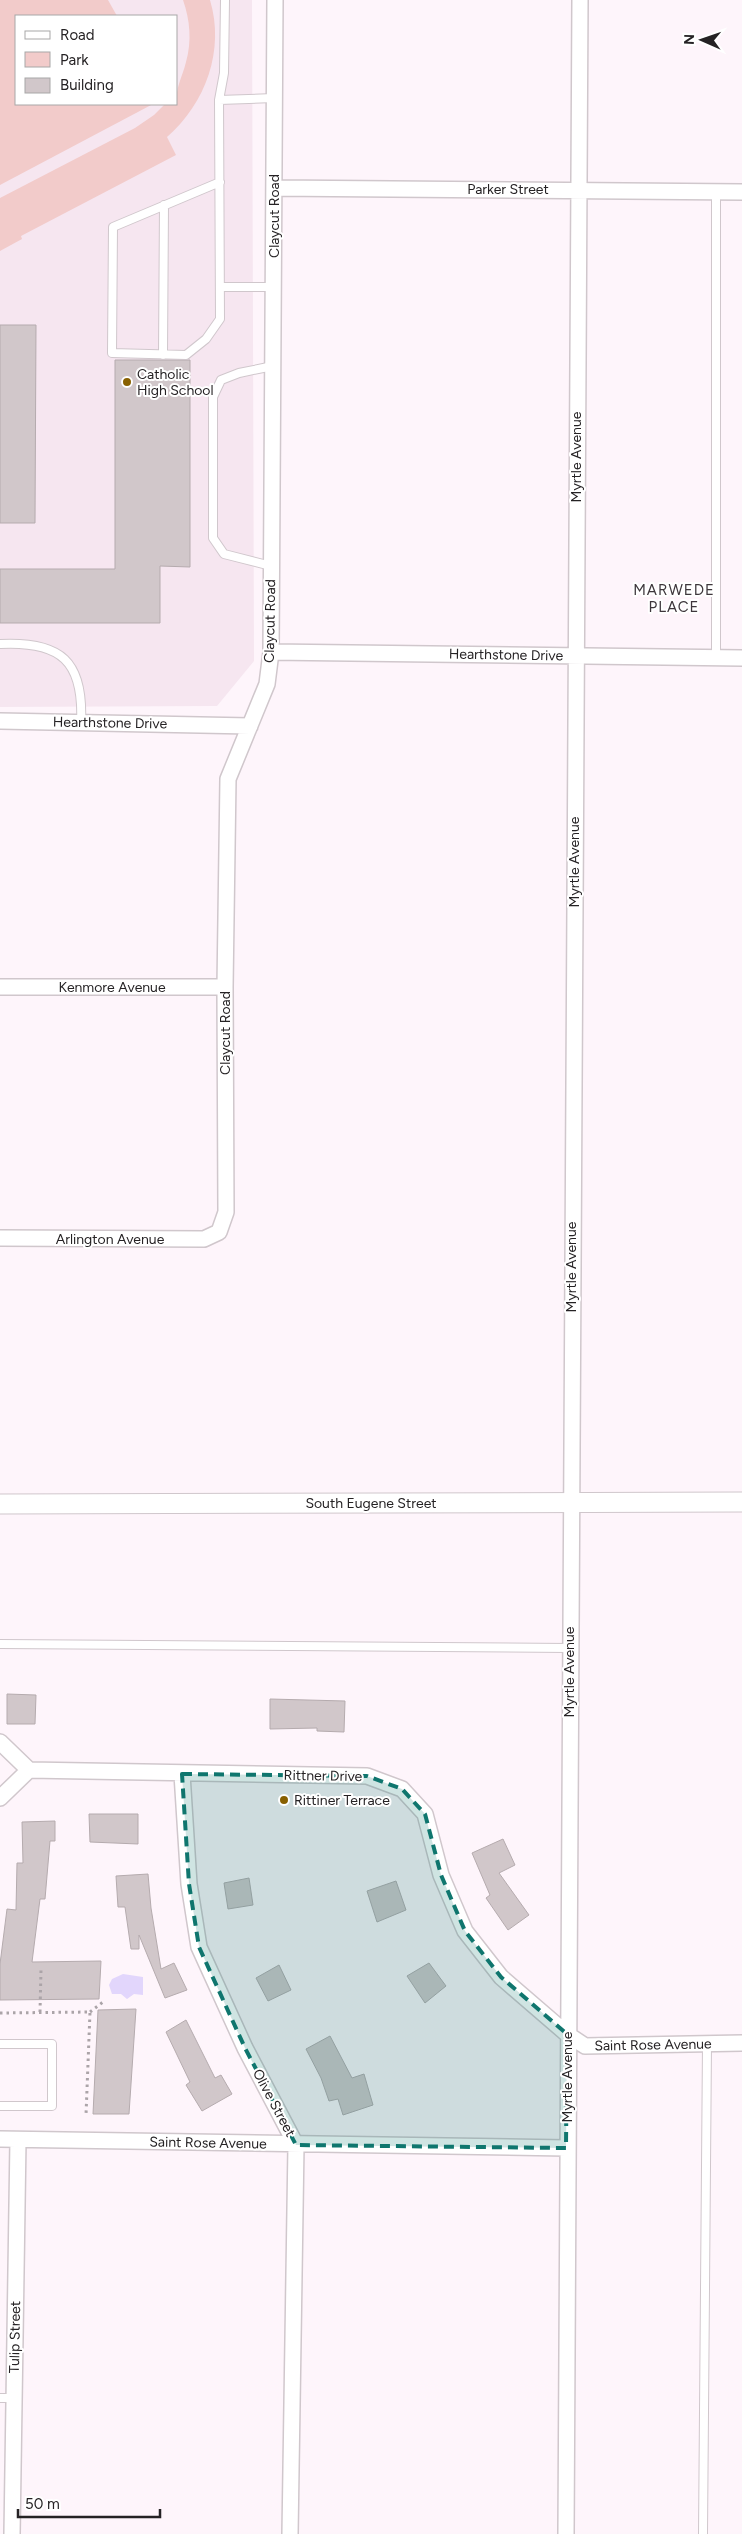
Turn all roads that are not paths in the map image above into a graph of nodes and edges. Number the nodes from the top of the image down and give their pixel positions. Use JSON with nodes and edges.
{"nodes":[{"id":1,"x":225,"y":0,"type":"edge"},
{"id":2,"x":275,"y":0,"type":"edge"},
{"id":3,"x":580,"y":0,"type":"edge"},
{"id":4,"x":274,"y":98,"type":"junction"},
{"id":5,"x":219,"y":100,"type":"junction"},
{"id":6,"x":220,"y":182,"type":"junction"},
{"id":7,"x":274,"y":188,"type":"junction"},
{"id":8,"x":577,"y":189,"type":"junction"},
{"id":9,"x":716,"y":191,"type":"junction"},
{"id":10,"x":742,"y":192,"type":"edge"},
{"id":11,"x":164,"y":205,"type":"junction"},
{"id":12,"x":220,"y":287,"type":"junction"},
{"id":13,"x":273,"y":287,"type":"junction"},
{"id":14,"x":163,"y":355,"type":"junction"},
{"id":15,"x":273,"y":366,"type":"junction"},
{"id":16,"x":271,"y":566,"type":"junction"},
{"id":17,"x":0,"y":644,"type":"edge"},
{"id":18,"x":271,"y":652,"type":"junction"},
{"id":19,"x":575,"y":656,"type":"junction"},
{"id":20,"x":716,"y":658,"type":"junction"},
{"id":21,"x":742,"y":658,"type":"edge"},
{"id":22,"x":0,"y":721,"type":"edge"},
{"id":23,"x":81,"y":723,"type":"junction"},
{"id":24,"x":250,"y":726,"type":"junction"},
{"id":25,"x":0,"y":987,"type":"edge"},
{"id":26,"x":225,"y":988,"type":"junction"},
{"id":27,"x":219,"y":1232,"type":"joint"},
{"id":28,"x":0,"y":1238,"type":"edge"},
{"id":29,"x":742,"y":1502,"type":"edge"},
{"id":30,"x":570,"y":1503,"type":"junction"},
{"id":31,"x":0,"y":1504,"type":"edge"},
{"id":32,"x":0,"y":1644,"type":"edge"},
{"id":33,"x":569,"y":1648,"type":"junction"},
{"id":34,"x":0,"y":1742,"type":"edge"},
{"id":35,"x":29,"y":1770,"type":"junction"},
{"id":36,"x":182,"y":1774,"type":"junction"},
{"id":37,"x":0,"y":1798,"type":"edge"},
{"id":38,"x":567,"y":2034,"type":"junction"},
{"id":39,"x":742,"y":2043,"type":"edge"},
{"id":40,"x":0,"y":2044,"type":"edge"},
{"id":41,"x":707,"y":2044,"type":"junction"},
{"id":42,"x":0,"y":2106,"type":"edge"},
{"id":43,"x":0,"y":2139,"type":"edge"},
{"id":44,"x":18,"y":2140,"type":"junction"},
{"id":45,"x":296,"y":2145,"type":"junction"},
{"id":46,"x":566,"y":2148,"type":"junction"},
{"id":47,"x":7,"y":2398,"type":"edge"},
{"id":48,"x":12,"y":2534,"type":"edge"},
{"id":49,"x":290,"y":2534,"type":"edge"},
{"id":50,"x":566,"y":2534,"type":"edge"},
{"id":51,"x":703,"y":2534,"type":"edge"}],
"edges":[{"from":1,"to":5,"type":"lane"},
{"from":2,"to":4,"type":"street","name":"Claycut Road"},
{"from":3,"to":8,"type":"street","name":"Myrtle Avenue"},
{"from":4,"to":5,"type":"lane"},
{"from":4,"to":7,"type":"street","name":"Claycut Road"},
{"from":5,"to":6,"type":"lane"},
{"from":6,"to":11,"type":"lane"},
{"from":6,"to":12,"type":"lane"},
{"from":7,"to":8,"type":"street","name":"Parker Street"},
{"from":7,"to":13,"type":"street","name":"Claycut Road"},
{"from":8,"to":9,"type":"street","name":"Parker Street"},
{"from":8,"to":19,"type":"street","name":"Myrtle Avenue"},
{"from":9,"to":10,"type":"street","name":"Parker Street"},
{"from":9,"to":20,"type":"lane"},
{"from":11,"to":14,"type":"lane"},
{"from":11,"to":14,"type":"lane"},
{"from":12,"to":13,"type":"lane"},
{"from":12,"to":14,"type":"lane"},
{"from":13,"to":15,"type":"street","name":"Claycut Road"},
{"from":15,"to":16,"type":"street","name":"Claycut Road"},
{"from":15,"to":16,"type":"lane"},
{"from":16,"to":18,"type":"street","name":"Claycut Road"},
{"from":17,"to":23,"type":"lane"},
{"from":18,"to":19,"type":"street","name":"Hearthstone Drive"},
{"from":18,"to":24,"type":"street","name":"Claycut Road"},
{"from":19,"to":20,"type":"street","name":"Hearthstone Drive"},
{"from":19,"to":30,"type":"street","name":"Myrtle Avenue"},
{"from":20,"to":21,"type":"street","name":"Hearthstone Drive"},
{"from":22,"to":23,"type":"street","name":"Hearthstone Drive"},
{"from":23,"to":24,"type":"street","name":"Hearthstone Drive"},
{"from":24,"to":26,"type":"street","name":"Claycut Road"},
{"from":25,"to":26,"type":"street","name":"Kenmore Avenue"},
{"from":26,"to":27,"type":"street","name":"Claycut Road"},
{"from":27,"to":28,"type":"street","name":"Arlington Avenue"},
{"from":29,"to":30,"type":"street","name":"South Eugene Street"},
{"from":30,"to":31,"type":"street","name":"South Eugene Street"},
{"from":30,"to":33,"type":"street","name":"Myrtle Avenue"},
{"from":32,"to":33,"type":"lane"},
{"from":33,"to":38,"type":"street","name":"Myrtle Avenue"},
{"from":34,"to":35,"type":"street"},
{"from":35,"to":36,"type":"street","name":"Rittner Drive"},
{"from":35,"to":37,"type":"street"},
{"from":36,"to":38,"type":"street","name":"Rittner Drive"},
{"from":36,"to":45,"type":"street","name":"Olive Street"},
{"from":38,"to":41,"type":"street","name":"Saint Rose Avenue"},
{"from":38,"to":46,"type":"street","name":"Myrtle Avenue"},
{"from":39,"to":41,"type":"street","name":"Saint Rose Avenue"},
{"from":40,"to":42,"type":"lane"},
{"from":41,"to":51,"type":"lane"},
{"from":43,"to":44,"type":"street","name":"Saint Rose Avenue"},
{"from":44,"to":45,"type":"street","name":"Saint Rose Avenue"},
{"from":44,"to":47,"type":"street","name":"Tulip Street"},
{"from":45,"to":46,"type":"street","name":"Saint Rose Avenue"},
{"from":45,"to":49,"type":"street","name":"Olive Street"},
{"from":46,"to":50,"type":"street","name":"Myrtle Avenue"},
{"from":47,"to":48,"type":"street","name":"Tulip Street"}]}
